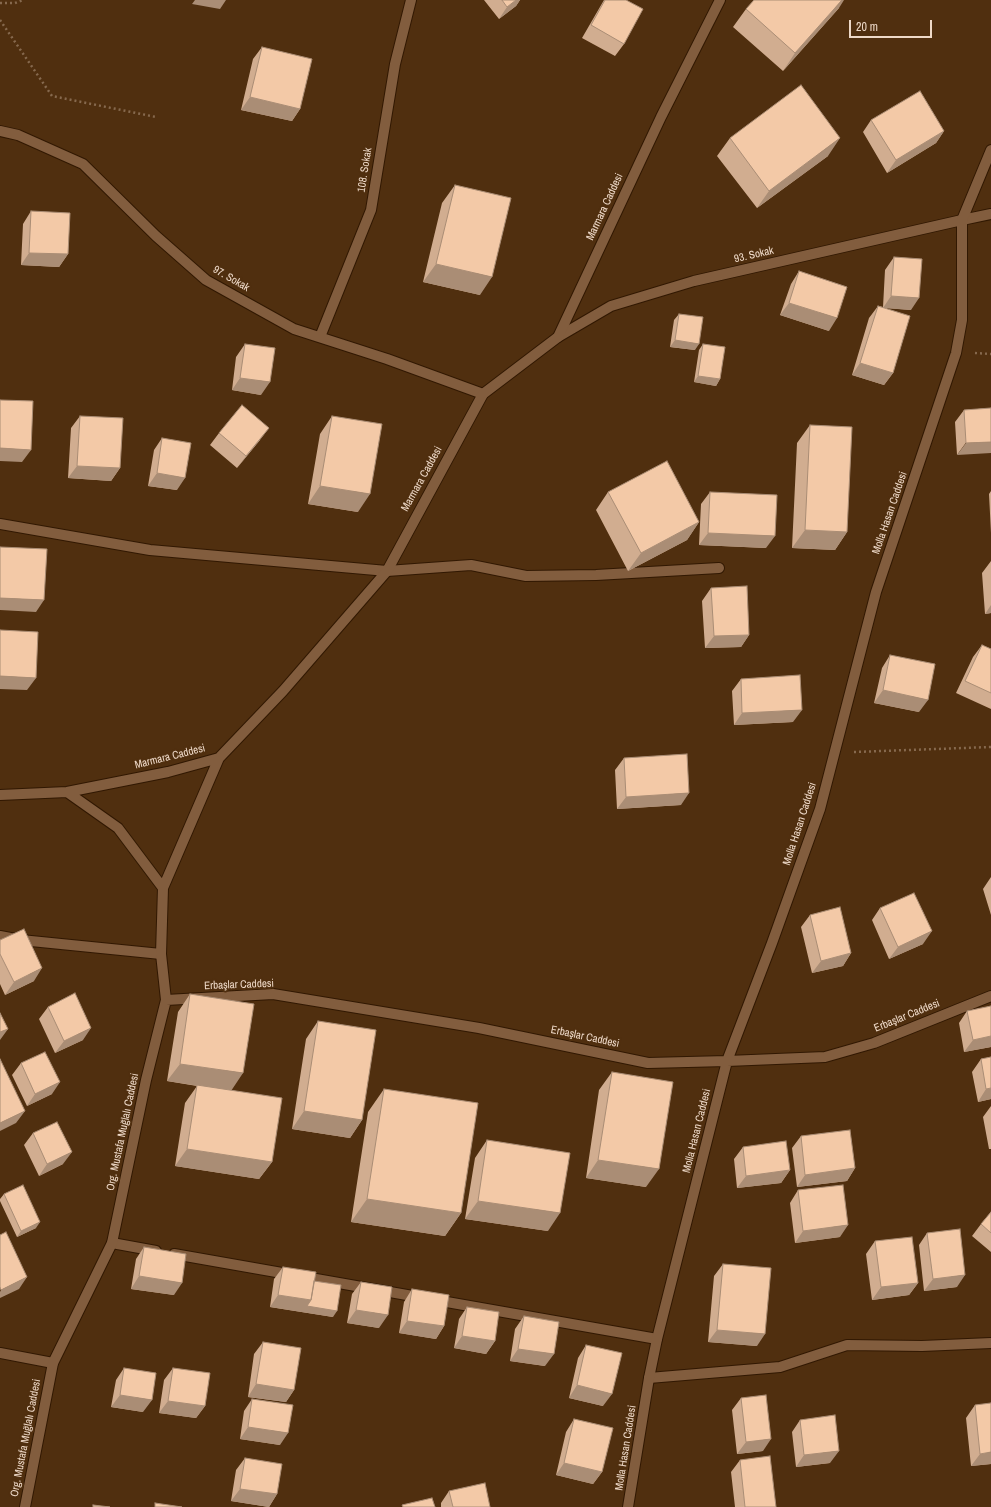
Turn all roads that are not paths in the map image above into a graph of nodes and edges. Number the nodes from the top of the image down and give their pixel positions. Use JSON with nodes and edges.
{"nodes":[{"id":1,"x":411,"y":0,"type":"edge"},
{"id":2,"x":720,"y":0,"type":"edge"},
{"id":3,"x":0,"y":131,"type":"edge"},
{"id":4,"x":991,"y":150,"type":"edge"},
{"id":5,"x":991,"y":214,"type":"edge"},
{"id":6,"x":962,"y":220,"type":"junction"},
{"id":7,"x":320,"y":337,"type":"junction"},
{"id":8,"x":558,"y":337,"type":"junction"},
{"id":9,"x":483,"y":394,"type":"junction"},
{"id":10,"x":0,"y":524,"type":"edge"},
{"id":11,"x":719,"y":568,"type":"dead end"},
{"id":12,"x":387,"y":571,"type":"junction"},
{"id":13,"x":218,"y":758,"type":"junction"},
{"id":14,"x":67,"y":792,"type":"junction"},
{"id":15,"x":0,"y":795,"type":"edge"},
{"id":16,"x":163,"y":888,"type":"junction"},
{"id":17,"x":0,"y":936,"type":"edge"},
{"id":18,"x":161,"y":954,"type":"junction"},
{"id":19,"x":991,"y":996,"type":"edge"},
{"id":20,"x":166,"y":1000,"type":"junction"},
{"id":21,"x":727,"y":1061,"type":"junction"},
{"id":22,"x":112,"y":1243,"type":"junction"},
{"id":23,"x":657,"y":1339,"type":"junction"},
{"id":24,"x":991,"y":1343,"type":"edge"},
{"id":25,"x":0,"y":1353,"type":"edge"},
{"id":26,"x":53,"y":1362,"type":"junction"},
{"id":27,"x":649,"y":1378,"type":"junction"},
{"id":28,"x":25,"y":1507,"type":"edge"},
{"id":29,"x":628,"y":1507,"type":"edge"}],
"edges":[{"from":1,"to":7,"type":"street","name":"108. Sokak"},
{"from":2,"to":8,"type":"street","name":"Marmara Caddesi"},
{"from":3,"to":7,"type":"street","name":"97. Sokak"},
{"from":4,"to":6,"type":"street","name":"Molla Hasan Caddesi"},
{"from":5,"to":6,"type":"street","name":"93. Sokak"},
{"from":6,"to":8,"type":"street","name":"93. Sokak"},
{"from":6,"to":21,"type":"street","name":"Molla Hasan Caddesi"},
{"from":7,"to":9,"type":"street","name":"97. Sokak"},
{"from":8,"to":9,"type":"street","name":"Marmara Caddesi"},
{"from":9,"to":12,"type":"street","name":"Marmara Caddesi"},
{"from":10,"to":12,"type":"street"},
{"from":11,"to":12,"type":"street"},
{"from":12,"to":13,"type":"street","name":"Marmara Caddesi"},
{"from":13,"to":14,"type":"street","name":"Marmara Caddesi"},
{"from":13,"to":16,"type":"street","name":"Org. Mustafa Muğlalı Caddesi"},
{"from":14,"to":15,"type":"street","name":"Marmara Caddesi"},
{"from":14,"to":16,"type":"street"},
{"from":16,"to":18,"type":"street","name":"Org. Mustafa Muğlalı Caddesi"},
{"from":17,"to":18,"type":"street"},
{"from":18,"to":20,"type":"street","name":"Org. Mustafa Muğlalı Caddesi"},
{"from":19,"to":21,"type":"street","name":"Erbaşlar Caddesi"},
{"from":20,"to":21,"type":"street","name":"Erbaşlar Caddesi"},
{"from":20,"to":22,"type":"street","name":"Org. Mustafa Muğlalı Caddesi"},
{"from":21,"to":23,"type":"street","name":"Molla Hasan Caddesi"},
{"from":22,"to":23,"type":"street"},
{"from":22,"to":26,"type":"street","name":"Org. Mustafa Muğlalı Caddesi"},
{"from":23,"to":27,"type":"street","name":"Molla Hasan Caddesi"},
{"from":24,"to":27,"type":"street"},
{"from":25,"to":26,"type":"street"},
{"from":26,"to":28,"type":"street","name":"Org. Mustafa Muğlalı Caddesi"},
{"from":27,"to":29,"type":"street","name":"Molla Hasan Caddesi"}]}
